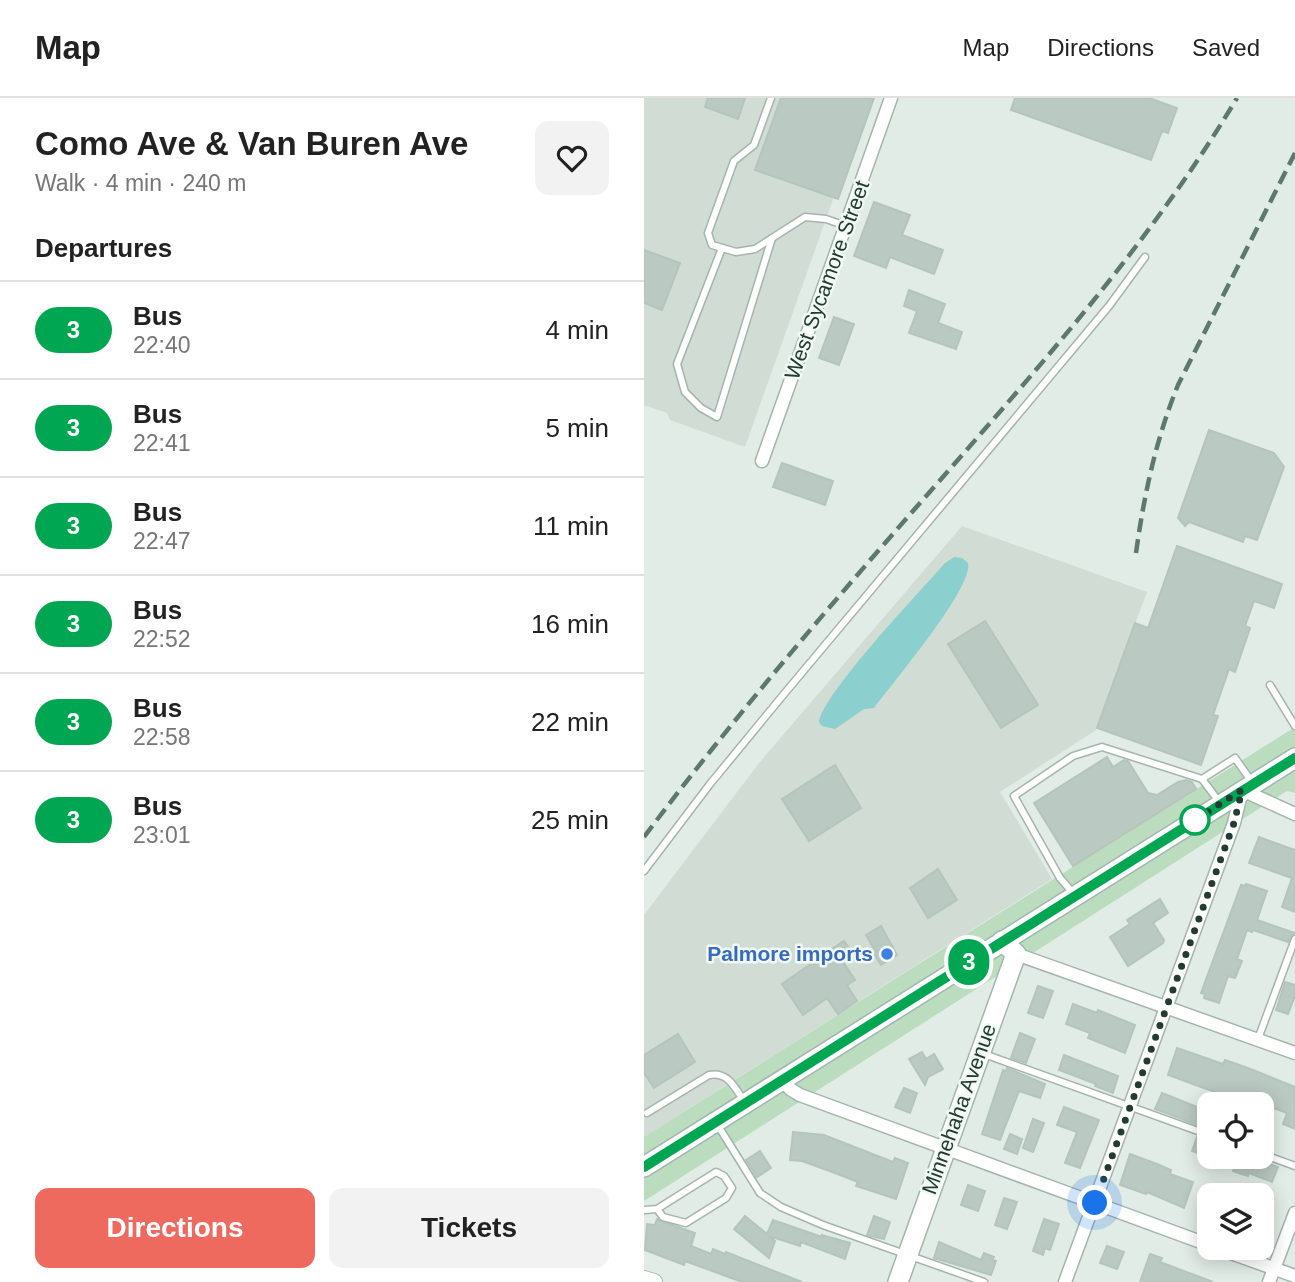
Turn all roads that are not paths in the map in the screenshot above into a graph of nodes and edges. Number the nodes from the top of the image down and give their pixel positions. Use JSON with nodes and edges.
{"nodes":[{"id":1,"x":771,"y":98,"type":"edge"},
{"id":2,"x":891,"y":98,"type":"edge"},
{"id":3,"x":846,"y":226,"type":"junction"},
{"id":4,"x":772,"y":238,"type":"junction"},
{"id":5,"x":722,"y":248,"type":"junction"},
{"id":6,"x":1145,"y":257,"type":"dead end"},
{"id":7,"x":762,"y":461,"type":"dead end"},
{"id":8,"x":1270,"y":685,"type":"dead end"},
{"id":9,"x":1295,"y":726,"type":"edge"},
{"id":10,"x":1295,"y":758,"type":"edge"},
{"id":11,"x":1202,"y":779,"type":"junction"},
{"id":12,"x":1247,"y":787,"type":"junction"},
{"id":13,"x":1221,"y":804,"type":"junction"},
{"id":14,"x":1295,"y":814,"type":"edge"},
{"id":15,"x":644,"y":871,"type":"edge"},
{"id":16,"x":1075,"y":896,"type":"junction"},
{"id":17,"x":1295,"y":939,"type":"edge"},
{"id":18,"x":1009,"y":948,"type":"junction"},
{"id":19,"x":1167,"y":1006,"type":"junction"},
{"id":20,"x":1258,"y":1040,"type":"junction"},
{"id":21,"x":979,"y":1052,"type":"junction"},
{"id":22,"x":1295,"y":1053,"type":"edge"},
{"id":23,"x":782,"y":1080,"type":"junction"},
{"id":24,"x":746,"y":1103,"type":"junction"},
{"id":25,"x":1130,"y":1107,"type":"junction"},
{"id":26,"x":647,"y":1112,"type":"dead end"},
{"id":27,"x":716,"y":1122,"type":"junction"},
{"id":28,"x":1197,"y":1131,"type":"edge"},
{"id":29,"x":945,"y":1150,"type":"junction"},
{"id":30,"x":1274,"y":1158,"type":"edge"},
{"id":31,"x":1295,"y":1166,"type":"edge"},
{"id":32,"x":644,"y":1167,"type":"edge"},
{"id":33,"x":1095,"y":1203,"type":"junction"},
{"id":34,"x":657,"y":1209,"type":"junction"},
{"id":35,"x":644,"y":1210,"type":"edge"},
{"id":36,"x":1295,"y":1213,"type":"edge"},
{"id":37,"x":1197,"y":1241,"type":"edge"},
{"id":38,"x":907,"y":1254,"type":"junction"},
{"id":39,"x":1251,"y":1260,"type":"edge"},
{"id":40,"x":1274,"y":1268,"type":"junction"},
{"id":41,"x":1295,"y":1276,"type":"edge"},
{"id":42,"x":644,"y":1279,"type":"edge"},
{"id":43,"x":654,"y":1282,"type":"edge"},
{"id":44,"x":898,"y":1282,"type":"edge"},
{"id":45,"x":984,"y":1282,"type":"edge"},
{"id":46,"x":1065,"y":1282,"type":"edge"},
{"id":47,"x":1269,"y":1282,"type":"edge"}],
"edges":[{"from":1,"to":5,"type":"lane"},
{"from":2,"to":3,"type":"street","name":"West Sycamore Street"},
{"from":3,"to":4,"type":"lane"},
{"from":3,"to":7,"type":"street","name":"West Sycamore Street"},
{"from":4,"to":5,"type":"lane"},
{"from":4,"to":5,"type":"lane"},
{"from":6,"to":15,"type":"lane"},
{"from":8,"to":9,"type":"lane"},
{"from":10,"to":12,"type":"main road"},
{"from":11,"to":12,"type":"lane"},
{"from":11,"to":13,"type":"lane"},
{"from":11,"to":16,"type":"lane"},
{"from":12,"to":13,"type":"main road"},
{"from":12,"to":14,"type":"street"},
{"from":12,"to":19,"type":"street"},
{"from":13,"to":16,"type":"main road"},
{"from":16,"to":18,"type":"main road"},
{"from":17,"to":20,"type":"lane"},
{"from":18,"to":19,"type":"street"},
{"from":18,"to":21,"type":"main road","name":"Minnehaha Avenue"},
{"from":18,"to":23,"type":"main road"},
{"from":19,"to":20,"type":"street"},
{"from":19,"to":25,"type":"street"},
{"from":20,"to":22,"type":"street"},
{"from":21,"to":25,"type":"lane"},
{"from":21,"to":29,"type":"main road","name":"Minnehaha Avenue"},
{"from":23,"to":24,"type":"main road"},
{"from":23,"to":29,"type":"street"},
{"from":24,"to":26,"type":"lane"},
{"from":24,"to":27,"type":"main road"},
{"from":25,"to":28,"type":"lane"},
{"from":25,"to":33,"type":"street"},
{"from":27,"to":32,"type":"main road"},
{"from":27,"to":38,"type":"lane"},
{"from":29,"to":33,"type":"street"},
{"from":29,"to":38,"type":"main road","name":"Minnehaha Avenue"},
{"from":30,"to":31,"type":"lane"},
{"from":33,"to":37,"type":"street"},
{"from":33,"to":46,"type":"street"},
{"from":34,"to":34,"type":"lane"},
{"from":34,"to":35,"type":"lane"},
{"from":36,"to":40,"type":"street"},
{"from":38,"to":44,"type":"main road","name":"Minnehaha Avenue"},
{"from":38,"to":45,"type":"lane"},
{"from":39,"to":40,"type":"street"},
{"from":40,"to":41,"type":"street"},
{"from":40,"to":47,"type":"street"},
{"from":42,"to":43,"type":"street"}]}
